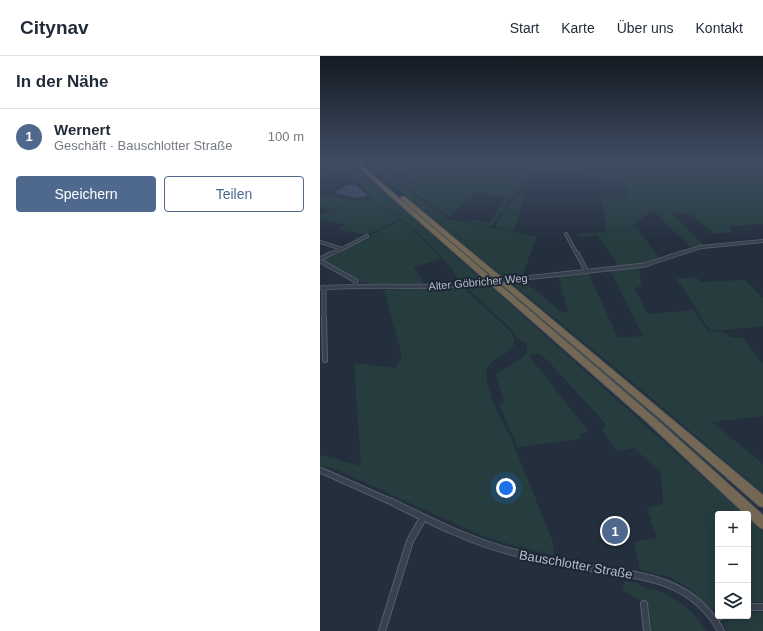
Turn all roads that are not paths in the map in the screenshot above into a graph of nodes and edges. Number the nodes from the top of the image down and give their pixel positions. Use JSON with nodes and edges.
{"nodes":[{"id":1,"x":384,"y":188,"type":"edge"},
{"id":2,"x":392,"y":188,"type":"edge"},
{"id":3,"x":566,"y":234,"type":"dead end"},
{"id":4,"x":367,"y":236,"type":"dead end"},
{"id":5,"x":763,"y":241,"type":"edge"},
{"id":6,"x":320,"y":242,"type":"edge"},
{"id":7,"x":342,"y":248,"type":"junction"},
{"id":8,"x":320,"y":261,"type":"edge"},
{"id":9,"x":587,"y":272,"type":"junction"},
{"id":10,"x":355,"y":286,"type":"junction"},
{"id":11,"x":322,"y":288,"type":"edge"},
{"id":12,"x":325,"y":360,"type":"dead end"},
{"id":13,"x":320,"y":470,"type":"edge"},
{"id":14,"x":763,"y":502,"type":"edge"},
{"id":15,"x":423,"y":518,"type":"junction"},
{"id":16,"x":763,"y":523,"type":"edge"},
{"id":17,"x":644,"y":604,"type":"dead end"},
{"id":18,"x":763,"y":607,"type":"edge"},
{"id":19,"x":751,"y":608,"type":"edge"},
{"id":20,"x":715,"y":616,"type":"edge"},
{"id":21,"x":717,"y":619,"type":"edge"},
{"id":22,"x":382,"y":631,"type":"edge"},
{"id":23,"x":647,"y":631,"type":"edge"},
{"id":24,"x":721,"y":631,"type":"edge"}],
"edges":[{"from":1,"to":16,"type":"highway"},
{"from":2,"to":14,"type":"highway"},
{"from":3,"to":9,"type":"street"},
{"from":4,"to":7,"type":"street"},
{"from":5,"to":9,"type":"street","name":"Alter Göbricher Weg"},
{"from":6,"to":7,"type":"street"},
{"from":7,"to":8,"type":"street"},
{"from":8,"to":10,"type":"street"},
{"from":9,"to":10,"type":"street","name":"Alter Göbricher Weg","bridge":true},
{"from":10,"to":11,"type":"street","name":"Alter Göbricher Weg"},
{"from":11,"to":12,"type":"street"},
{"from":13,"to":15,"type":"street","name":"Bauschlotter Straße"},
{"from":15,"to":20,"type":"street","name":"Bauschlotter Straße"},
{"from":15,"to":22,"type":"street"},
{"from":17,"to":23,"type":"street"},
{"from":18,"to":19,"type":"street"},
{"from":21,"to":24,"type":"street","name":"Bauschlotter Straße"}]}
